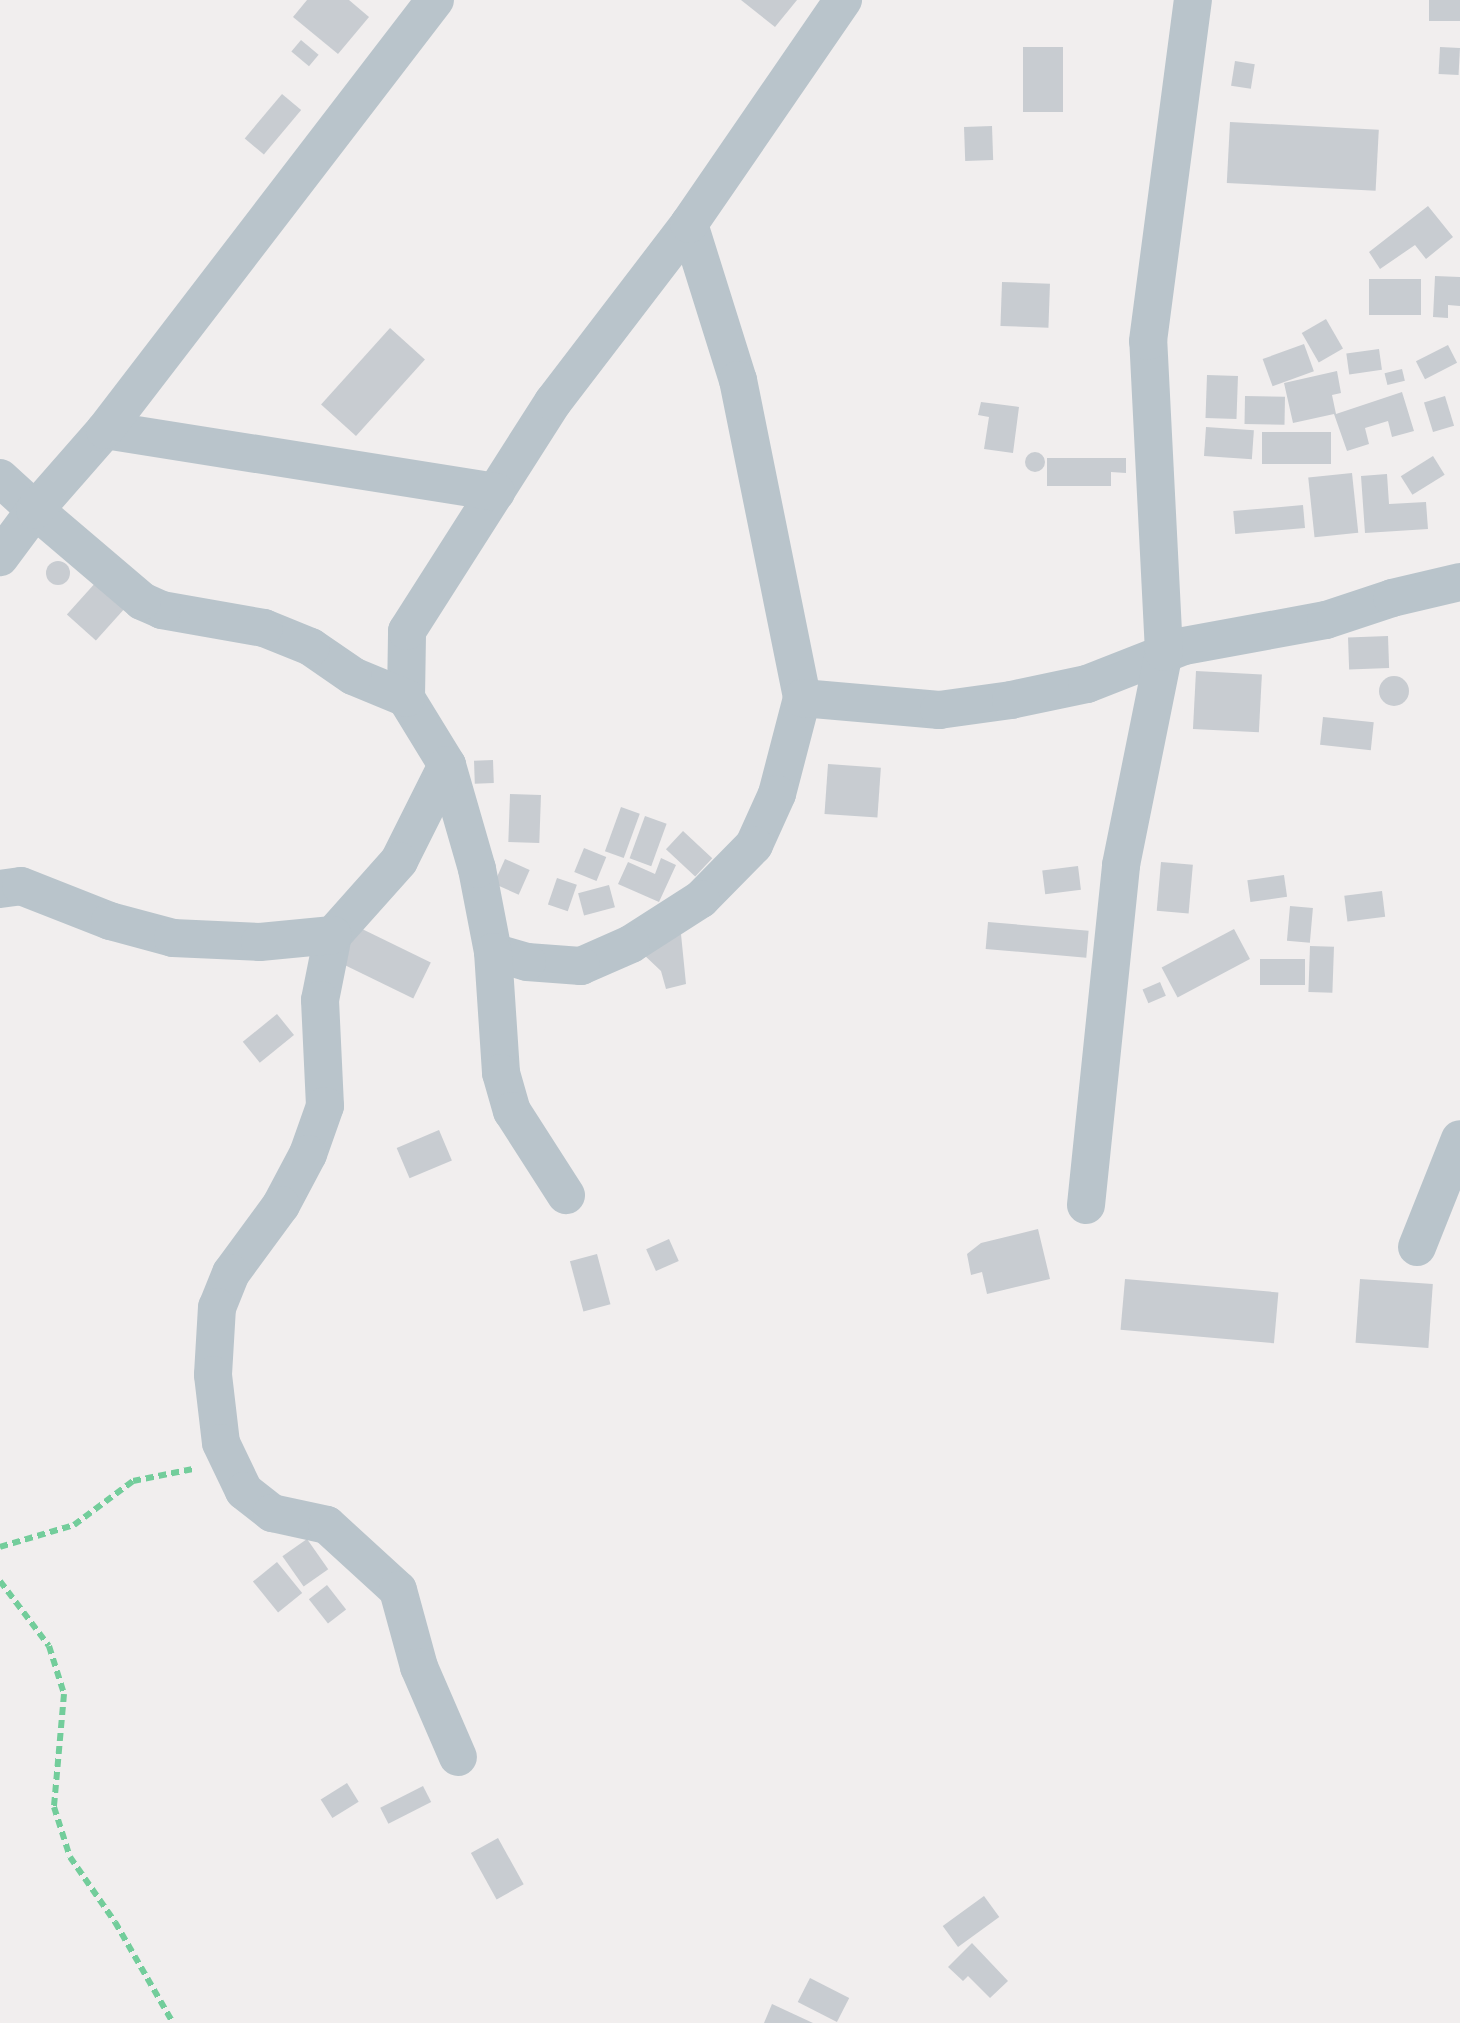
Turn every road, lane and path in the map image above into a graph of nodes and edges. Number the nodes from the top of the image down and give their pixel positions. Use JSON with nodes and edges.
{"nodes":[{"id":1,"x":434,"y":0,"type":"edge"},
{"id":2,"x":842,"y":0,"type":"edge"},
{"id":3,"x":1193,"y":0,"type":"edge"},
{"id":4,"x":689,"y":224,"type":"junction"},
{"id":5,"x":105,"y":430,"type":"junction"},
{"id":6,"x":0,"y":478,"type":"edge"},
{"id":7,"x":496,"y":492,"type":"junction"},
{"id":8,"x":36,"y":510,"type":"junction"},
{"id":9,"x":0,"y":557,"type":"edge"},
{"id":10,"x":1460,"y":582,"type":"edge"},
{"id":11,"x":1164,"y":652,"type":"junction"},
{"id":12,"x":406,"y":698,"type":"junction"},
{"id":13,"x":802,"y":698,"type":"junction"},
{"id":14,"x":447,"y":765,"type":"junction"},
{"id":15,"x":0,"y":889,"type":"edge"},
{"id":16,"x":333,"y":935,"type":"junction"},
{"id":17,"x":493,"y":952,"type":"junction"},
{"id":18,"x":1460,"y":1139,"type":"edge"},
{"id":19,"x":566,"y":1195,"type":"dead end"},
{"id":20,"x":1086,"y":1205,"type":"dead end"},
{"id":21,"x":1417,"y":1247,"type":"dead end"},
{"id":22,"x":228,"y":1460,"type":"junction"},
{"id":23,"x":0,"y":1547,"type":"edge"},
{"id":24,"x":0,"y":1581,"type":"edge"},
{"id":25,"x":458,"y":1757,"type":"dead end"},
{"id":26,"x":173,"y":2023,"type":"edge"}],
"edges":[{"from":1,"to":5,"type":"street"},
{"from":2,"to":4,"type":"street"},
{"from":3,"to":11,"type":"street"},
{"from":4,"to":7,"type":"street"},
{"from":4,"to":13,"type":"street"},
{"from":5,"to":7,"type":"street"},
{"from":5,"to":8,"type":"street"},
{"from":6,"to":8,"type":"street"},
{"from":7,"to":12,"type":"street"},
{"from":8,"to":9,"type":"street"},
{"from":8,"to":12,"type":"street"},
{"from":10,"to":11,"type":"street"},
{"from":11,"to":13,"type":"street"},
{"from":11,"to":20,"type":"street"},
{"from":12,"to":14,"type":"street"},
{"from":13,"to":17,"type":"street"},
{"from":14,"to":16,"type":"street"},
{"from":14,"to":17,"type":"street"},
{"from":15,"to":16,"type":"street"},
{"from":16,"to":22,"type":"street"},
{"from":17,"to":19,"type":"street"},
{"from":18,"to":21,"type":"street"},
{"from":22,"to":23,"type":"path"},
{"from":22,"to":25,"type":"street"},
{"from":24,"to":26,"type":"path"}]}
